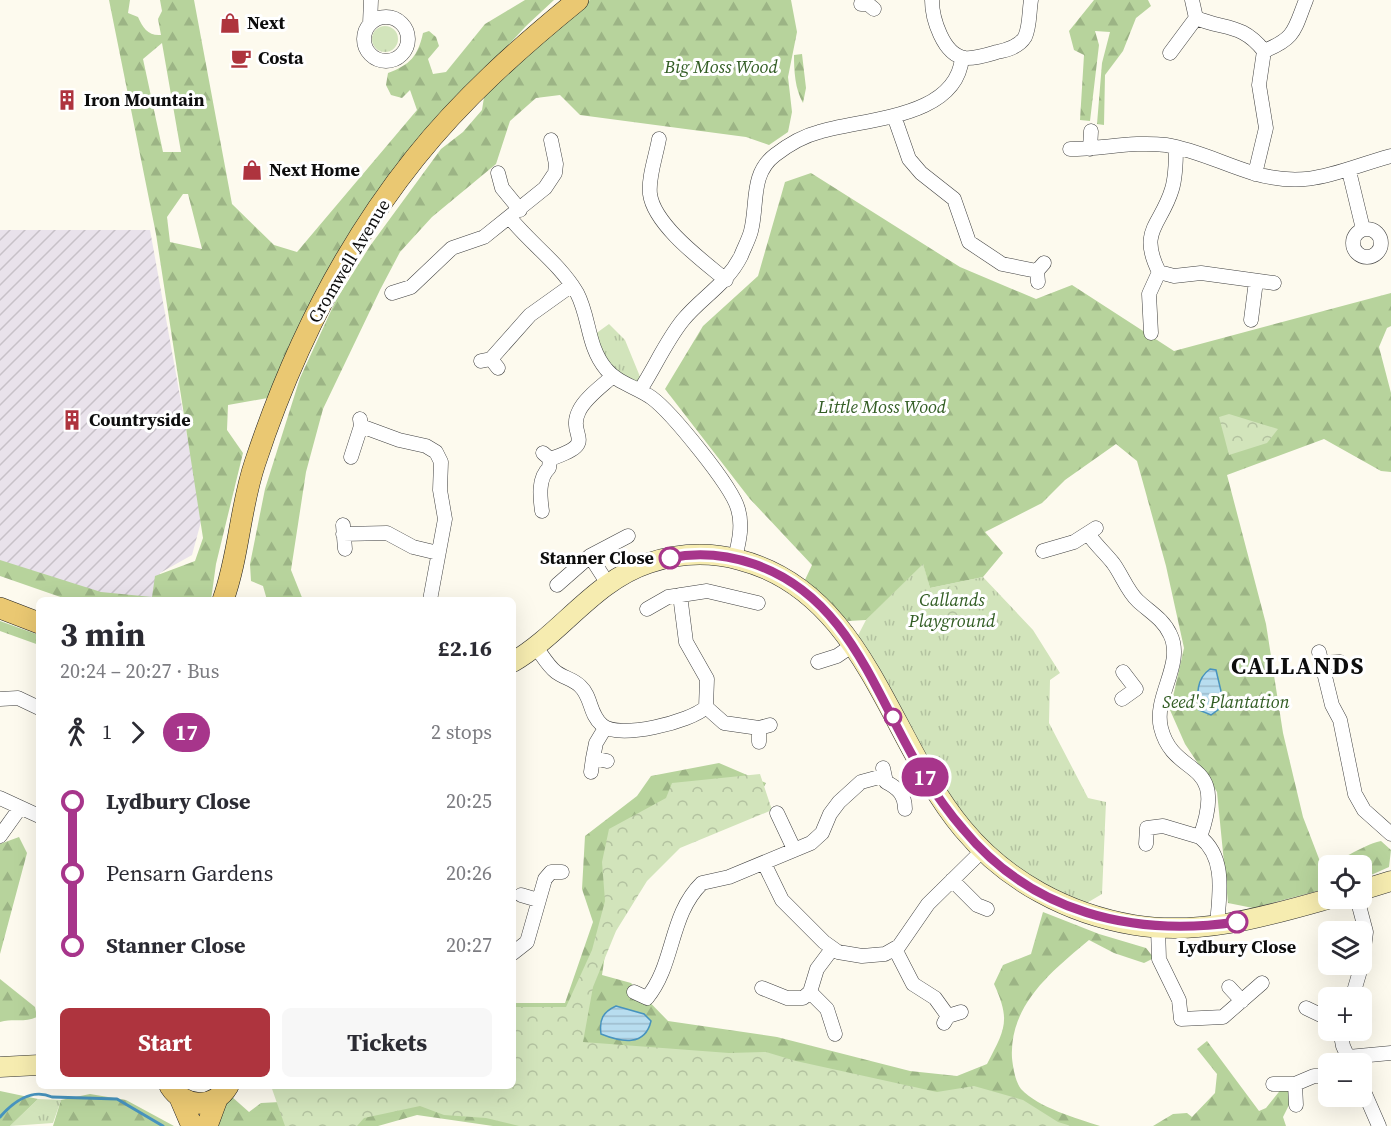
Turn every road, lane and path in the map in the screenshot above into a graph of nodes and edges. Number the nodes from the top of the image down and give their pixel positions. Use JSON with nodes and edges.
{"nodes":[{"id":1,"x":371,"y":0,"type":"edge"},
{"id":2,"x":578,"y":0,"type":"edge"},
{"id":3,"x":932,"y":0,"type":"edge"},
{"id":4,"x":1030,"y":0,"type":"edge"},
{"id":5,"x":1192,"y":0,"type":"edge"},
{"id":6,"x":1306,"y":0,"type":"edge"},
{"id":7,"x":387,"y":17,"type":"junction"},
{"id":8,"x":1196,"y":18,"type":"junction"},
{"id":9,"x":370,"y":24,"type":"junction"},
{"id":10,"x":1264,"y":51,"type":"junction"},
{"id":11,"x":1170,"y":53,"type":"dead end"},
{"id":12,"x":962,"y":58,"type":"junction"},
{"id":13,"x":894,"y":116,"type":"junction"},
{"id":14,"x":1091,"y":131,"type":"dead end"},
{"id":15,"x":659,"y":138,"type":"dead end"},
{"id":16,"x":551,"y":139,"type":"dead end"},
{"id":17,"x":1176,"y":147,"type":"junction"},
{"id":18,"x":1090,"y":149,"type":"junction"},
{"id":19,"x":1070,"y":150,"type":"dead end"},
{"id":20,"x":1391,"y":156,"type":"edge"},
{"id":21,"x":1349,"y":171,"type":"junction"},
{"id":22,"x":498,"y":173,"type":"dead end"},
{"id":23,"x":1256,"y":174,"type":"junction"},
{"id":24,"x":515,"y":214,"type":"junction"},
{"id":25,"x":1363,"y":229,"type":"dead end"},
{"id":26,"x":1040,"y":272,"type":"dead end"},
{"id":27,"x":1159,"y":272,"type":"junction"},
{"id":28,"x":726,"y":280,"type":"junction"},
{"id":29,"x":1256,"y":281,"type":"junction"},
{"id":30,"x":1274,"y":283,"type":"dead end"},
{"id":31,"x":572,"y":285,"type":"junction"},
{"id":32,"x":391,"y":294,"type":"dead end"},
{"id":33,"x":1251,"y":320,"type":"dead end"},
{"id":34,"x":1151,"y":333,"type":"dead end"},
{"id":35,"x":490,"y":363,"type":"dead end"},
{"id":36,"x":612,"y":376,"type":"junction"},
{"id":37,"x":640,"y":390,"type":"junction"},
{"id":38,"x":350,"y":458,"type":"dead end"},
{"id":39,"x":542,"y":511,"type":"dead end"},
{"id":40,"x":628,"y":536,"type":"dead end"},
{"id":41,"x":345,"y":549,"type":"dead end"},
{"id":42,"x":1043,"y":551,"type":"dead end"},
{"id":43,"x":438,"y":553,"type":"junction"},
{"id":44,"x":590,"y":556,"type":"junction"},
{"id":45,"x":735,"y":558,"type":"junction"},
{"id":46,"x":608,"y":584,"type":"junction"},
{"id":47,"x":557,"y":585,"type":"dead end"},
{"id":48,"x":680,"y":595,"type":"junction"},
{"id":49,"x":226,"y":596,"type":"edge"},
{"id":50,"x":431,"y":597,"type":"edge"},
{"id":51,"x":758,"y":603,"type":"dead end"},
{"id":52,"x":0,"y":608,"type":"edge"},
{"id":53,"x":647,"y":609,"type":"dead end"},
{"id":54,"x":36,"y":622,"type":"edge"},
{"id":55,"x":853,"y":645,"type":"junction"},
{"id":56,"x":536,"y":647,"type":"junction"},
{"id":57,"x":516,"y":660,"type":"edge"},
{"id":58,"x":815,"y":662,"type":"dead end"},
{"id":59,"x":1340,"y":662,"type":"dead end"},
{"id":60,"x":1123,"y":672,"type":"dead end"},
{"id":61,"x":1137,"y":689,"type":"junction"},
{"id":62,"x":1163,"y":695,"type":"junction"},
{"id":63,"x":0,"y":699,"type":"edge"},
{"id":64,"x":1122,"y":699,"type":"dead end"},
{"id":65,"x":36,"y":707,"type":"edge"},
{"id":66,"x":706,"y":707,"type":"junction"},
{"id":67,"x":605,"y":728,"type":"junction"},
{"id":68,"x":762,"y":732,"type":"dead end"},
{"id":69,"x":591,"y":772,"type":"dead end"},
{"id":70,"x":0,"y":798,"type":"edge"},
{"id":71,"x":20,"y":808,"type":"junction"},
{"id":72,"x":905,"y":809,"type":"dead end"},
{"id":73,"x":777,"y":813,"type":"dead end"},
{"id":74,"x":36,"y":815,"type":"edge"},
{"id":75,"x":1391,"y":834,"type":"edge"},
{"id":76,"x":0,"y":836,"type":"edge"},
{"id":77,"x":1200,"y":837,"type":"junction"},
{"id":78,"x":1146,"y":844,"type":"dead end"},
{"id":79,"x":794,"y":849,"type":"junction"},
{"id":80,"x":983,"y":850,"type":"junction"},
{"id":81,"x":764,"y":863,"type":"junction"},
{"id":82,"x":565,"y":871,"type":"dead end"},
{"id":83,"x":952,"y":880,"type":"junction"},
{"id":84,"x":1391,"y":881,"type":"edge"},
{"id":85,"x":1372,"y":887,"type":"edge"},
{"id":86,"x":521,"y":896,"type":"dead end"},
{"id":87,"x":538,"y":900,"type":"junction"},
{"id":88,"x":1318,"y":901,"type":"edge"},
{"id":89,"x":987,"y":909,"type":"dead end"},
{"id":90,"x":1217,"y":925,"type":"junction"},
{"id":91,"x":1158,"y":928,"type":"junction"},
{"id":92,"x":832,"y":949,"type":"junction"},
{"id":93,"x":895,"y":949,"type":"junction"},
{"id":94,"x":516,"y":951,"type":"edge"},
{"id":95,"x":1262,"y":983,"type":"dead end"},
{"id":96,"x":760,"y":987,"type":"dead end"},
{"id":97,"x":1229,"y":987,"type":"dead end"},
{"id":98,"x":634,"y":992,"type":"dead end"},
{"id":99,"x":810,"y":992,"type":"junction"},
{"id":100,"x":1242,"y":1001,"type":"junction"},
{"id":101,"x":1306,"y":1008,"type":"dead end"},
{"id":102,"x":1318,"y":1014,"type":"edge"},
{"id":103,"x":951,"y":1017,"type":"dead end"},
{"id":104,"x":835,"y":1034,"type":"dead end"},
{"id":105,"x":1391,"y":1053,"type":"edge"},
{"id":106,"x":1372,"y":1056,"type":"edge"},
{"id":107,"x":36,"y":1065,"type":"edge"},
{"id":108,"x":0,"y":1066,"type":"edge"},
{"id":109,"x":1318,"y":1076,"type":"edge"},
{"id":110,"x":1273,"y":1084,"type":"dead end"},
{"id":111,"x":1295,"y":1084,"type":"junction"},
{"id":112,"x":222,"y":1092,"type":"edge"},
{"id":113,"x":175,"y":1093,"type":"edge"},
{"id":114,"x":1296,"y":1105,"type":"dead end"},
{"id":115,"x":1371,"y":1107,"type":"edge"},
{"id":116,"x":192,"y":1126,"type":"edge"},
{"id":117,"x":207,"y":1126,"type":"edge"},
{"id":118,"x":1379,"y":1126,"type":"edge"}],
"edges":[{"from":1,"to":7,"type":"street"},
{"from":1,"to":9,"type":"street"},
{"from":2,"to":49,"type":"main road","name":"Cromwell Avenue"},
{"from":3,"to":12,"type":"street"},
{"from":4,"to":12,"type":"street"},
{"from":5,"to":8,"type":"street"},
{"from":6,"to":10,"type":"street"},
{"from":7,"to":9,"type":"street"},
{"from":7,"to":9,"type":"street"},
{"from":8,"to":10,"type":"street"},
{"from":8,"to":11,"type":"street"},
{"from":10,"to":23,"type":"street"},
{"from":12,"to":13,"type":"street"},
{"from":13,"to":26,"type":"street"},
{"from":13,"to":28,"type":"street"},
{"from":14,"to":18,"type":"street"},
{"from":15,"to":28,"type":"street"},
{"from":16,"to":24,"type":"street"},
{"from":17,"to":18,"type":"street"},
{"from":17,"to":23,"type":"street"},
{"from":17,"to":27,"type":"street"},
{"from":18,"to":19,"type":"street"},
{"from":20,"to":21,"type":"street"},
{"from":21,"to":23,"type":"street"},
{"from":21,"to":25,"type":"street"},
{"from":22,"to":24,"type":"street"},
{"from":24,"to":31,"type":"street"},
{"from":24,"to":32,"type":"street"},
{"from":27,"to":29,"type":"street"},
{"from":27,"to":34,"type":"street"},
{"from":28,"to":37,"type":"street"},
{"from":29,"to":30,"type":"street"},
{"from":29,"to":33,"type":"street"},
{"from":31,"to":35,"type":"street"},
{"from":31,"to":36,"type":"street"},
{"from":36,"to":37,"type":"street"},
{"from":36,"to":39,"type":"street"},
{"from":37,"to":45,"type":"street"},
{"from":38,"to":43,"type":"street"},
{"from":40,"to":44,"type":"street"},
{"from":41,"to":43,"type":"street"},
{"from":42,"to":62,"type":"street"},
{"from":43,"to":50,"type":"street"},
{"from":44,"to":46,"type":"street"},
{"from":44,"to":47,"type":"street"},
{"from":45,"to":46,"type":"street"},
{"from":45,"to":55,"type":"street"},
{"from":46,"to":56,"type":"street"},
{"from":48,"to":51,"type":"street"},
{"from":48,"to":53,"type":"street"},
{"from":48,"to":66,"type":"street"},
{"from":52,"to":54,"type":"main road"},
{"from":55,"to":58,"type":"street"},
{"from":55,"to":80,"type":"street"},
{"from":56,"to":57,"type":"street"},
{"from":56,"to":67,"type":"street"},
{"from":59,"to":75,"type":"street"},
{"from":60,"to":61,"type":"street"},
{"from":61,"to":62,"type":"street"},
{"from":61,"to":64,"type":"street"},
{"from":62,"to":77,"type":"street"},
{"from":63,"to":65,"type":"street"},
{"from":66,"to":67,"type":"street"},
{"from":66,"to":68,"type":"street"},
{"from":67,"to":69,"type":"street"},
{"from":70,"to":71,"type":"street"},
{"from":71,"to":74,"type":"street"},
{"from":71,"to":76,"type":"street"},
{"from":72,"to":79,"type":"street"},
{"from":73,"to":79,"type":"street"},
{"from":77,"to":78,"type":"street"},
{"from":77,"to":90,"type":"street"},
{"from":79,"to":81,"type":"street"},
{"from":80,"to":83,"type":"street"},
{"from":80,"to":91,"type":"street"},
{"from":81,"to":92,"type":"street"},
{"from":81,"to":98,"type":"street"},
{"from":82,"to":87,"type":"street"},
{"from":83,"to":89,"type":"street"},
{"from":83,"to":93,"type":"street"},
{"from":84,"to":85,"type":"street"},
{"from":86,"to":87,"type":"street"},
{"from":87,"to":94,"type":"street"},
{"from":88,"to":90,"type":"street"},
{"from":90,"to":91,"type":"street"},
{"from":91,"to":100,"type":"street"},
{"from":92,"to":93,"type":"street"},
{"from":92,"to":99,"type":"street"},
{"from":93,"to":103,"type":"street"},
{"from":95,"to":100,"type":"street"},
{"from":96,"to":99,"type":"street"},
{"from":97,"to":100,"type":"street"},
{"from":99,"to":104,"type":"street"},
{"from":101,"to":102,"type":"street"},
{"from":105,"to":106,"type":"street"},
{"from":107,"to":108,"type":"street"},
{"from":109,"to":111,"type":"street"},
{"from":110,"to":111,"type":"street"},
{"from":111,"to":114,"type":"street"},
{"from":112,"to":113,"type":"main road"},
{"from":112,"to":117,"type":"main road"},
{"from":113,"to":116,"type":"main road"},
{"from":115,"to":118,"type":"street"}]}
